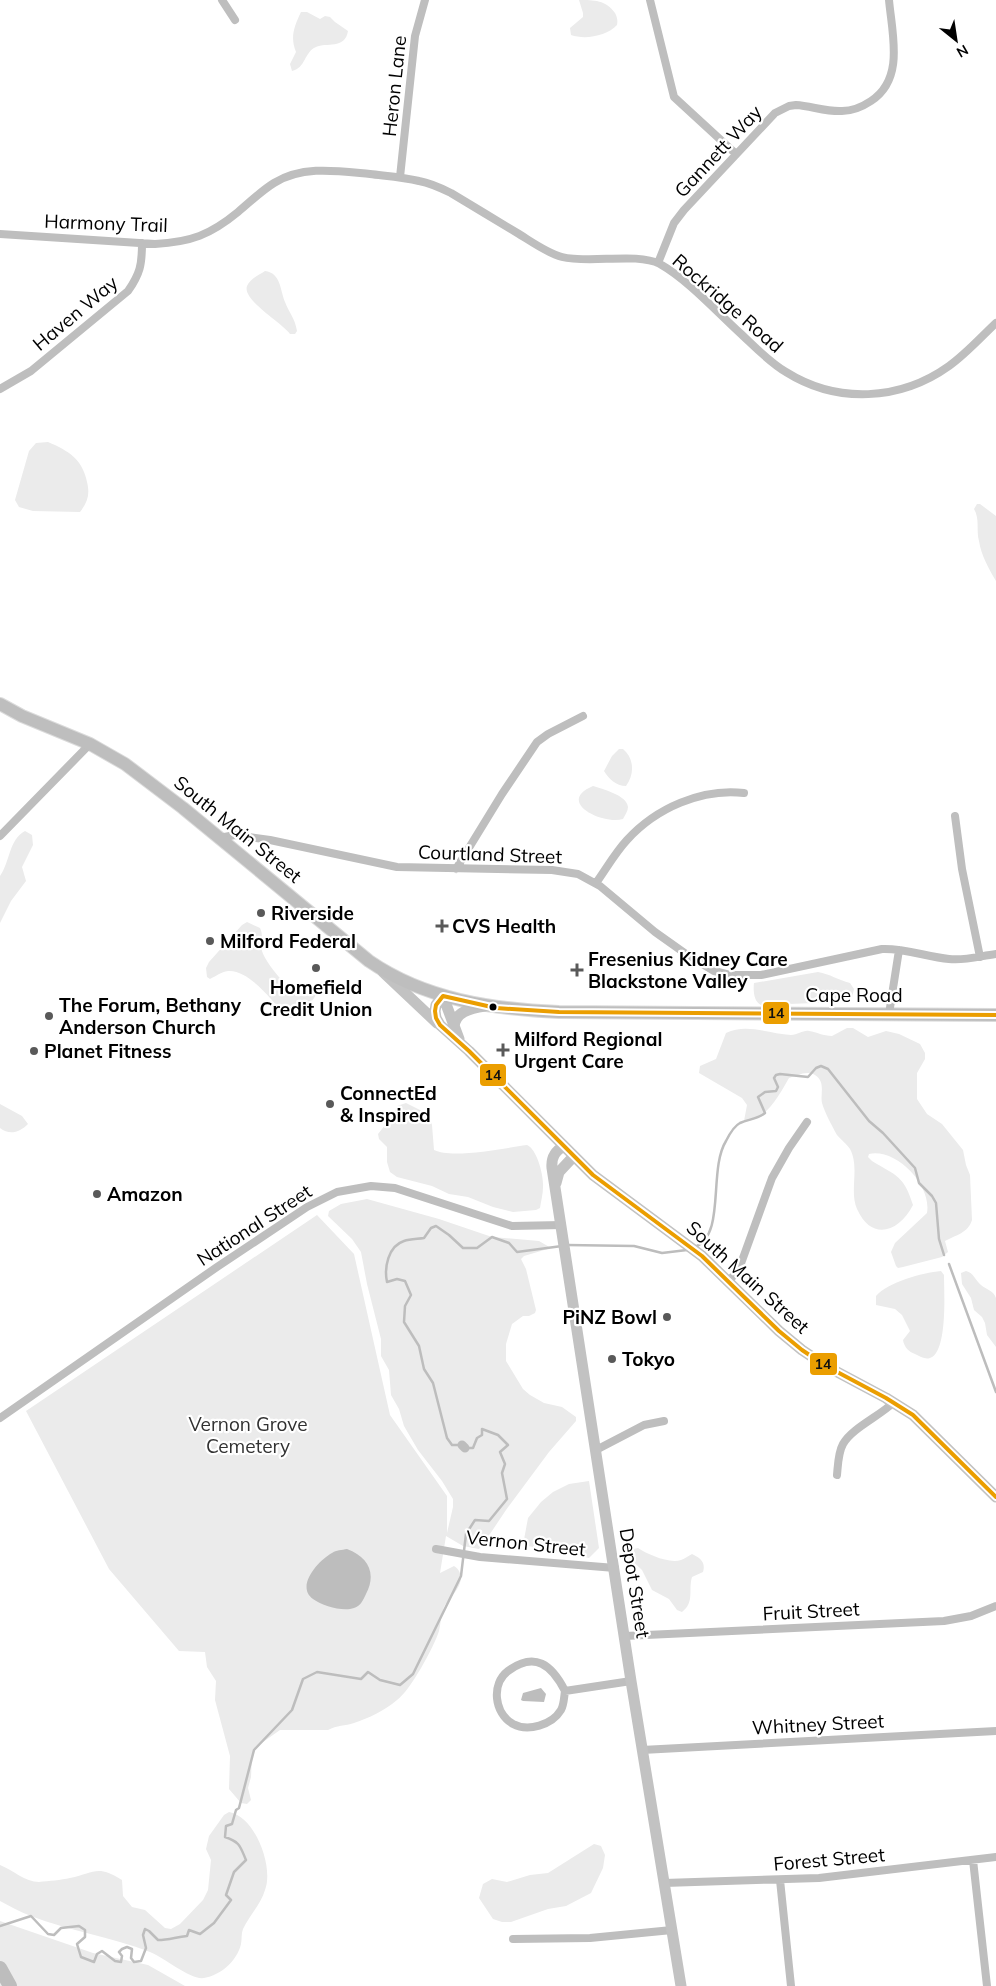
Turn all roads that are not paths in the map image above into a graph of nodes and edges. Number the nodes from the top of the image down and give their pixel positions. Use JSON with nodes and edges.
{"nodes":[{"id":1,"x":222,"y":0,"type":"edge"},
{"id":2,"x":425,"y":0,"type":"edge"},
{"id":3,"x":650,"y":0,"type":"edge"},
{"id":4,"x":889,"y":0,"type":"edge"},
{"id":5,"x":235,"y":20,"type":"dead end"},
{"id":6,"x":736,"y":154,"type":"junction"},
{"id":7,"x":400,"y":177,"type":"junction"},
{"id":8,"x":0,"y":234,"type":"edge"},
{"id":9,"x":142,"y":243,"type":"junction"},
{"id":10,"x":658,"y":263,"type":"junction"},
{"id":11,"x":996,"y":323,"type":"edge"},
{"id":12,"x":0,"y":389,"type":"edge"},
{"id":13,"x":0,"y":704,"type":"edge"},
{"id":14,"x":583,"y":716,"type":"dead end"},
{"id":15,"x":90,"y":744,"type":"junction"},
{"id":16,"x":744,"y":793,"type":"dead end"},
{"id":17,"x":955,"y":816,"type":"dead end"},
{"id":18,"x":0,"y":836,"type":"edge"},
{"id":19,"x":219,"y":838,"type":"junction"},
{"id":20,"x":456,"y":869,"type":"junction"},
{"id":21,"x":596,"y":883,"type":"junction"},
{"id":22,"x":899,"y":950,"type":"junction"},
{"id":23,"x":996,"y":954,"type":"edge"},
{"id":24,"x":980,"y":957,"type":"junction"},
{"id":25,"x":378,"y":967,"type":"junction"},
{"id":26,"x":443,"y":996,"type":"junction"},
{"id":27,"x":486,"y":1006,"type":"junction"},
{"id":28,"x":889,"y":1014,"type":"junction"},
{"id":29,"x":996,"y":1014,"type":"edge"},
{"id":30,"x":442,"y":1027,"type":"junction"},
{"id":31,"x":454,"y":1029,"type":"junction"},
{"id":32,"x":466,"y":1048,"type":"junction"},
{"id":33,"x":807,"y":1122,"type":"dead end"},
{"id":34,"x":550,"y":1132,"type":"junction"},
{"id":35,"x":564,"y":1146,"type":"junction"},
{"id":36,"x":574,"y":1156,"type":"junction"},
{"id":37,"x":552,"y":1164,"type":"junction"},
{"id":38,"x":556,"y":1185,"type":"junction"},
{"id":39,"x":562,"y":1225,"type":"junction"},
{"id":40,"x":729,"y":1281,"type":"junction"},
{"id":41,"x":894,"y":1402,"type":"junction"},
{"id":42,"x":0,"y":1418,"type":"edge"},
{"id":43,"x":664,"y":1420,"type":"dead end"},
{"id":44,"x":596,"y":1450,"type":"junction"},
{"id":45,"x":837,"y":1475,"type":"dead end"},
{"id":46,"x":996,"y":1496,"type":"edge"},
{"id":47,"x":436,"y":1549,"type":"dead end"},
{"id":48,"x":615,"y":1568,"type":"junction"},
{"id":49,"x":996,"y":1606,"type":"edge"},
{"id":50,"x":625,"y":1636,"type":"junction"},
{"id":51,"x":632,"y":1681,"type":"junction"},
{"id":52,"x":565,"y":1691,"type":"junction"},
{"id":53,"x":996,"y":1731,"type":"edge"},
{"id":54,"x":642,"y":1750,"type":"junction"},
{"id":55,"x":996,"y":1857,"type":"edge"},
{"id":56,"x":973,"y":1860,"type":"junction"},
{"id":57,"x":780,"y":1880,"type":"junction"},
{"id":58,"x":664,"y":1883,"type":"junction"},
{"id":59,"x":672,"y":1930,"type":"junction"},
{"id":60,"x":513,"y":1939,"type":"dead end"},
{"id":61,"x":681,"y":1986,"type":"edge"},
{"id":62,"x":791,"y":1986,"type":"edge"},
{"id":63,"x":987,"y":1986,"type":"edge"}],
"edges":[{"from":1,"to":5,"type":"street"},
{"from":2,"to":7,"type":"street","name":"Heron Lane"},
{"from":3,"to":6,"type":"street"},
{"from":4,"to":6,"type":"street","name":"Gannett Way"},
{"from":6,"to":10,"type":"street","name":"Gannett Way"},
{"from":7,"to":9,"type":"street","name":"Harmony Trail"},
{"from":7,"to":10,"type":"street","name":"Rockridge Road"},
{"from":8,"to":9,"type":"street","name":"Harmony Trail"},
{"from":9,"to":12,"type":"street","name":"Haven Way"},
{"from":10,"to":11,"type":"street","name":"Rockridge Road"},
{"from":13,"to":15,"type":"main road","name":"South Main Street"},
{"from":14,"to":20,"type":"street"},
{"from":15,"to":18,"type":"street"},
{"from":15,"to":19,"type":"main road","name":"South Main Street"},
{"from":16,"to":21,"type":"street"},
{"from":17,"to":24,"type":"street"},
{"from":19,"to":20,"type":"street","name":"Courtland Street"},
{"from":19,"to":25,"type":"main road","name":"South Main Street"},
{"from":20,"to":21,"type":"street","name":"Courtland Street"},
{"from":21,"to":22,"type":"street","name":"Courtland Street"},
{"from":22,"to":24,"type":"street","name":"Courtland Street"},
{"from":22,"to":28,"type":"street"},
{"from":23,"to":24,"type":"street","name":"Courtland Street"},
{"from":25,"to":26,"type":"main road","name":"South Main Street"},
{"from":25,"to":30,"type":"main road","name":"South Main Street"},
{"from":26,"to":27,"type":"main road","name":"Cape Road"},
{"from":26,"to":30,"type":"main road"},
{"from":26,"to":31,"type":"main road","name":"South Main Street"},
{"from":27,"to":28,"type":"main road","name":"Cape Road"},
{"from":27,"to":31,"type":"main road"},
{"from":28,"to":29,"type":"main road","name":"Cape Road"},
{"from":30,"to":32,"type":"main road","name":"South Main Street"},
{"from":31,"to":32,"type":"main road","name":"South Main Street"},
{"from":32,"to":34,"type":"main road","name":"South Main Street"},
{"from":33,"to":40,"type":"street"},
{"from":34,"to":35,"type":"main road","name":"South Main Street"},
{"from":34,"to":37,"type":"main road","name":"Depot Street"},
{"from":35,"to":36,"type":"main road","name":"South Main Street"},
{"from":35,"to":37,"type":"main road"},
{"from":36,"to":38,"type":"main road"},
{"from":36,"to":40,"type":"main road","name":"South Main Street"},
{"from":37,"to":38,"type":"main road","name":"Depot Street"},
{"from":38,"to":39,"type":"main road","name":"Depot Street"},
{"from":39,"to":42,"type":"street","name":"National Street"},
{"from":39,"to":44,"type":"main road","name":"Depot Street"},
{"from":40,"to":41,"type":"main road","name":"South Main Street"},
{"from":41,"to":45,"type":"street"},
{"from":41,"to":46,"type":"main road","name":"South Main Street"},
{"from":43,"to":44,"type":"street"},
{"from":44,"to":48,"type":"main road","name":"Depot Street"},
{"from":47,"to":48,"type":"street","name":"Vernon Street"},
{"from":48,"to":50,"type":"main road","name":"Depot Street"},
{"from":49,"to":50,"type":"street","name":"Fruit Street"},
{"from":50,"to":51,"type":"main road","name":"Depot Street"},
{"from":51,"to":52,"type":"street"},
{"from":51,"to":54,"type":"main road","name":"Depot Street"},
{"from":52,"to":52,"type":"street"},
{"from":53,"to":54,"type":"street","name":"Whitney Street"},
{"from":54,"to":58,"type":"main road","name":"Depot Street"},
{"from":55,"to":56,"type":"street","name":"Forest Street"},
{"from":56,"to":57,"type":"street","name":"Forest Street"},
{"from":56,"to":63,"type":"street"},
{"from":57,"to":58,"type":"street","name":"Forest Street"},
{"from":57,"to":62,"type":"street"},
{"from":58,"to":59,"type":"main road","name":"Depot Street"},
{"from":59,"to":60,"type":"street"},
{"from":59,"to":61,"type":"main road","name":"Depot Street"}]}
